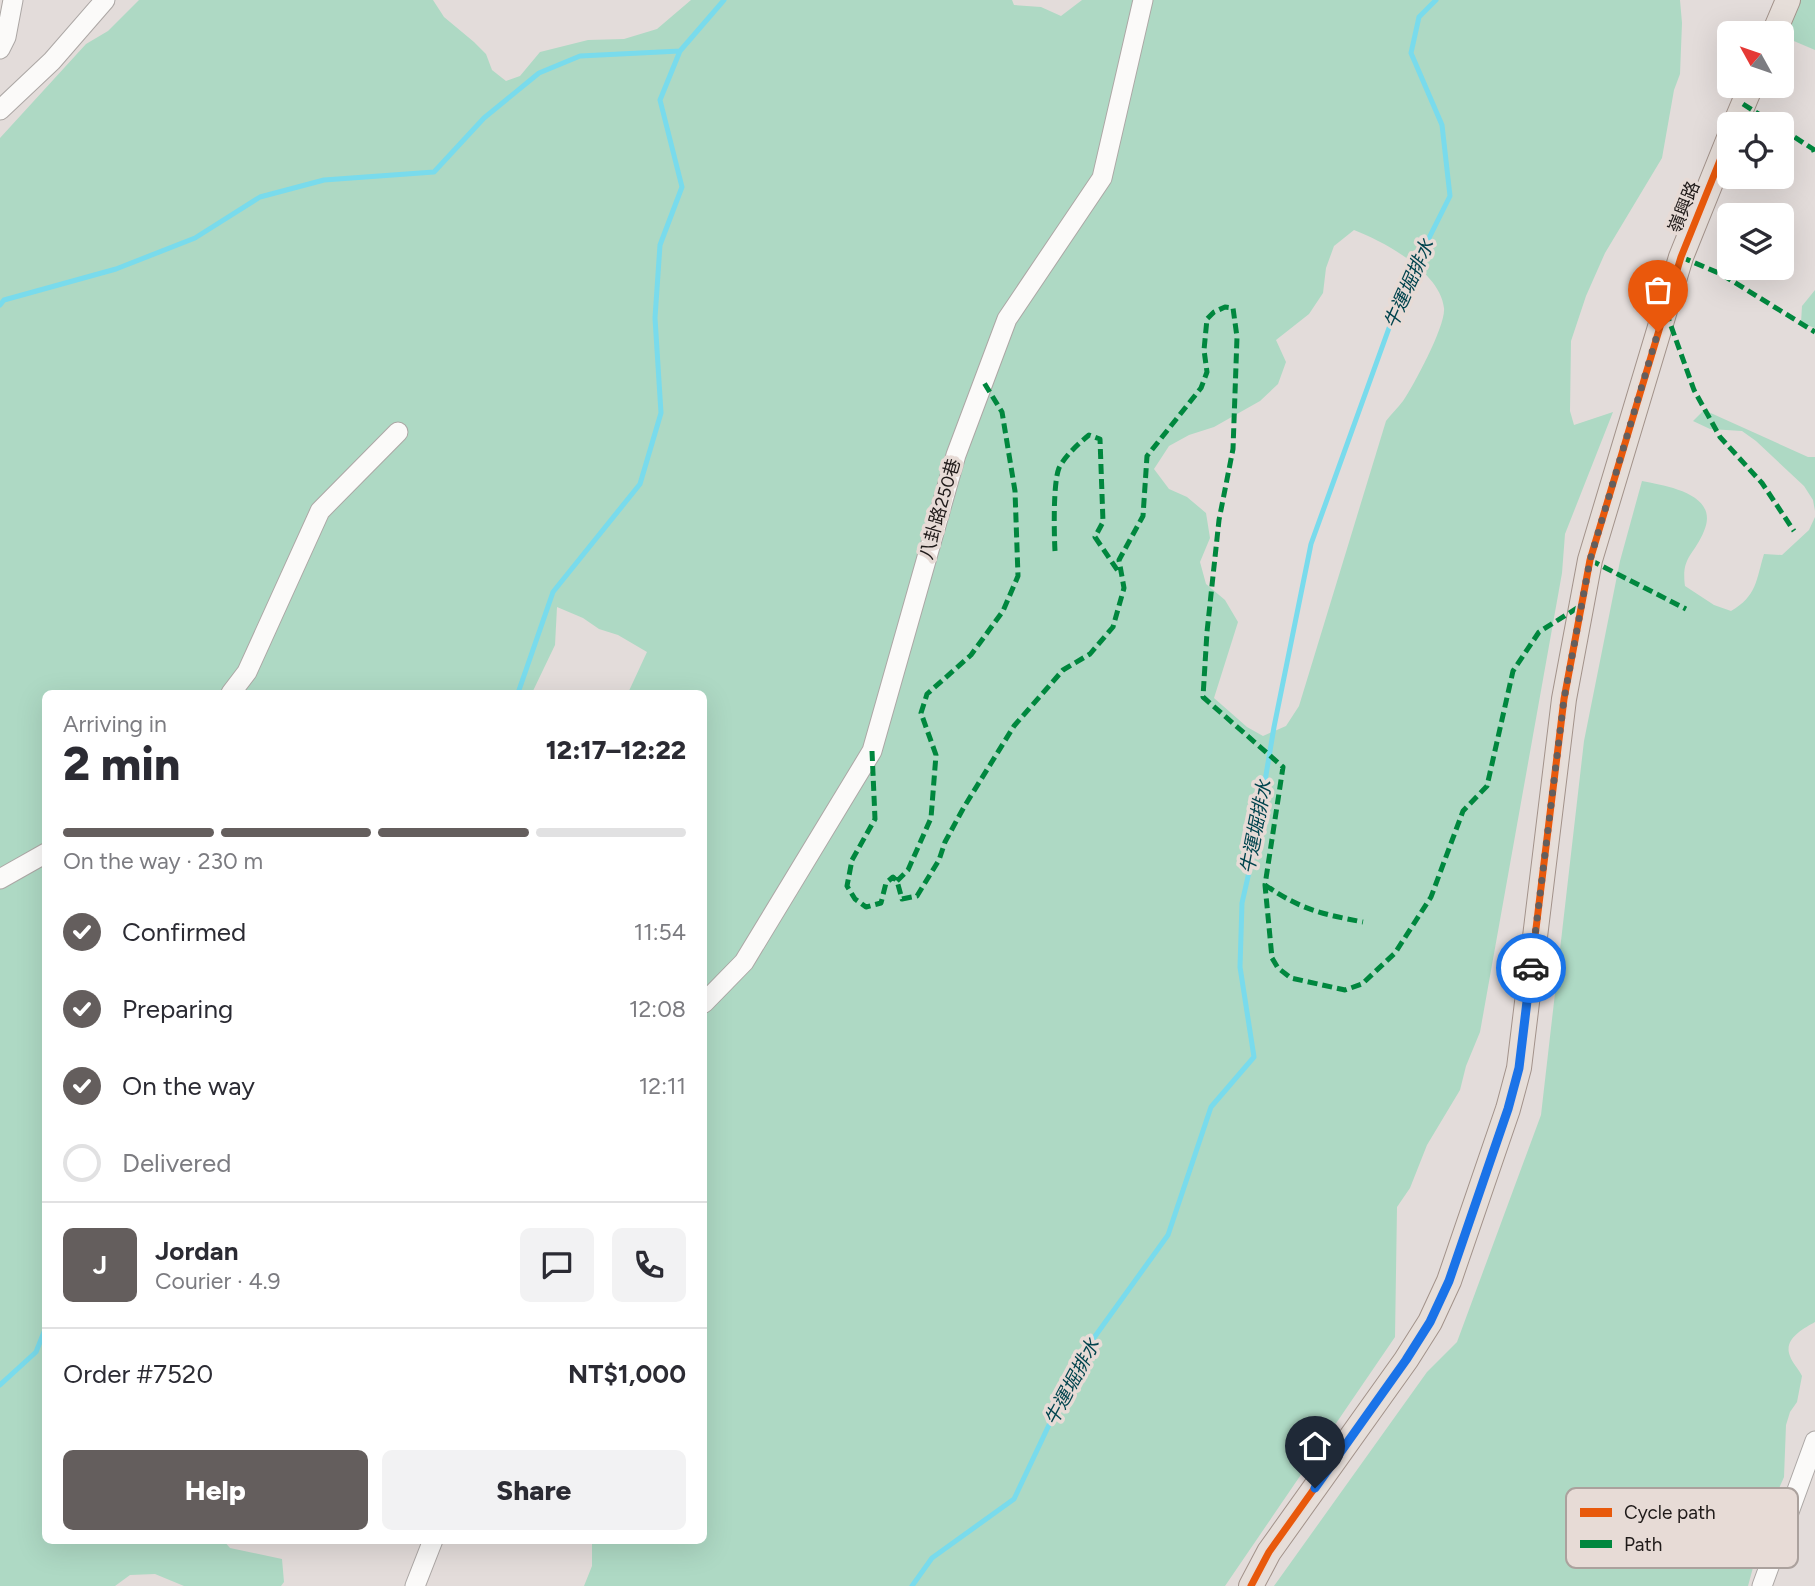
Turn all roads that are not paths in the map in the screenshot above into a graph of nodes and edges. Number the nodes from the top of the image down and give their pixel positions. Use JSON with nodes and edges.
{"nodes":[{"id":1,"x":13,"y":0,"type":"edge"},
{"id":2,"x":105,"y":0,"type":"edge"},
{"id":3,"x":1143,"y":0,"type":"edge"},
{"id":4,"x":1788,"y":0,"type":"edge"},
{"id":5,"x":1779,"y":21,"type":"edge"},
{"id":6,"x":0,"y":49,"type":"edge"},
{"id":7,"x":0,"y":110,"type":"edge"},
{"id":8,"x":1717,"y":168,"type":"edge"},
{"id":9,"x":398,"y":432,"type":"dead end"},
{"id":10,"x":233,"y":690,"type":"edge"},
{"id":11,"x":42,"y":855,"type":"edge"},
{"id":12,"x":0,"y":879,"type":"edge"},
{"id":13,"x":707,"y":1000,"type":"edge"},
{"id":14,"x":1815,"y":1441,"type":"edge"},
{"id":15,"x":1798,"y":1488,"type":"edge"},
{"id":16,"x":431,"y":1544,"type":"edge"},
{"id":17,"x":1769,"y":1568,"type":"edge"},
{"id":18,"x":415,"y":1586,"type":"edge"},
{"id":19,"x":1251,"y":1586,"type":"edge"},
{"id":20,"x":1762,"y":1586,"type":"edge"}],
"edges":[{"from":1,"to":6,"type":"lane"},
{"from":2,"to":7,"type":"lane"},
{"from":3,"to":13,"type":"lane","name":"八卦路250巷"},
{"from":4,"to":5,"type":"main road"},
{"from":8,"to":19,"type":"main road","name":"嶺興路"},
{"from":9,"to":10,"type":"lane"},
{"from":11,"to":12,"type":"lane"},
{"from":14,"to":15,"type":"lane"},
{"from":16,"to":18,"type":"lane"},
{"from":17,"to":20,"type":"lane"}]}
